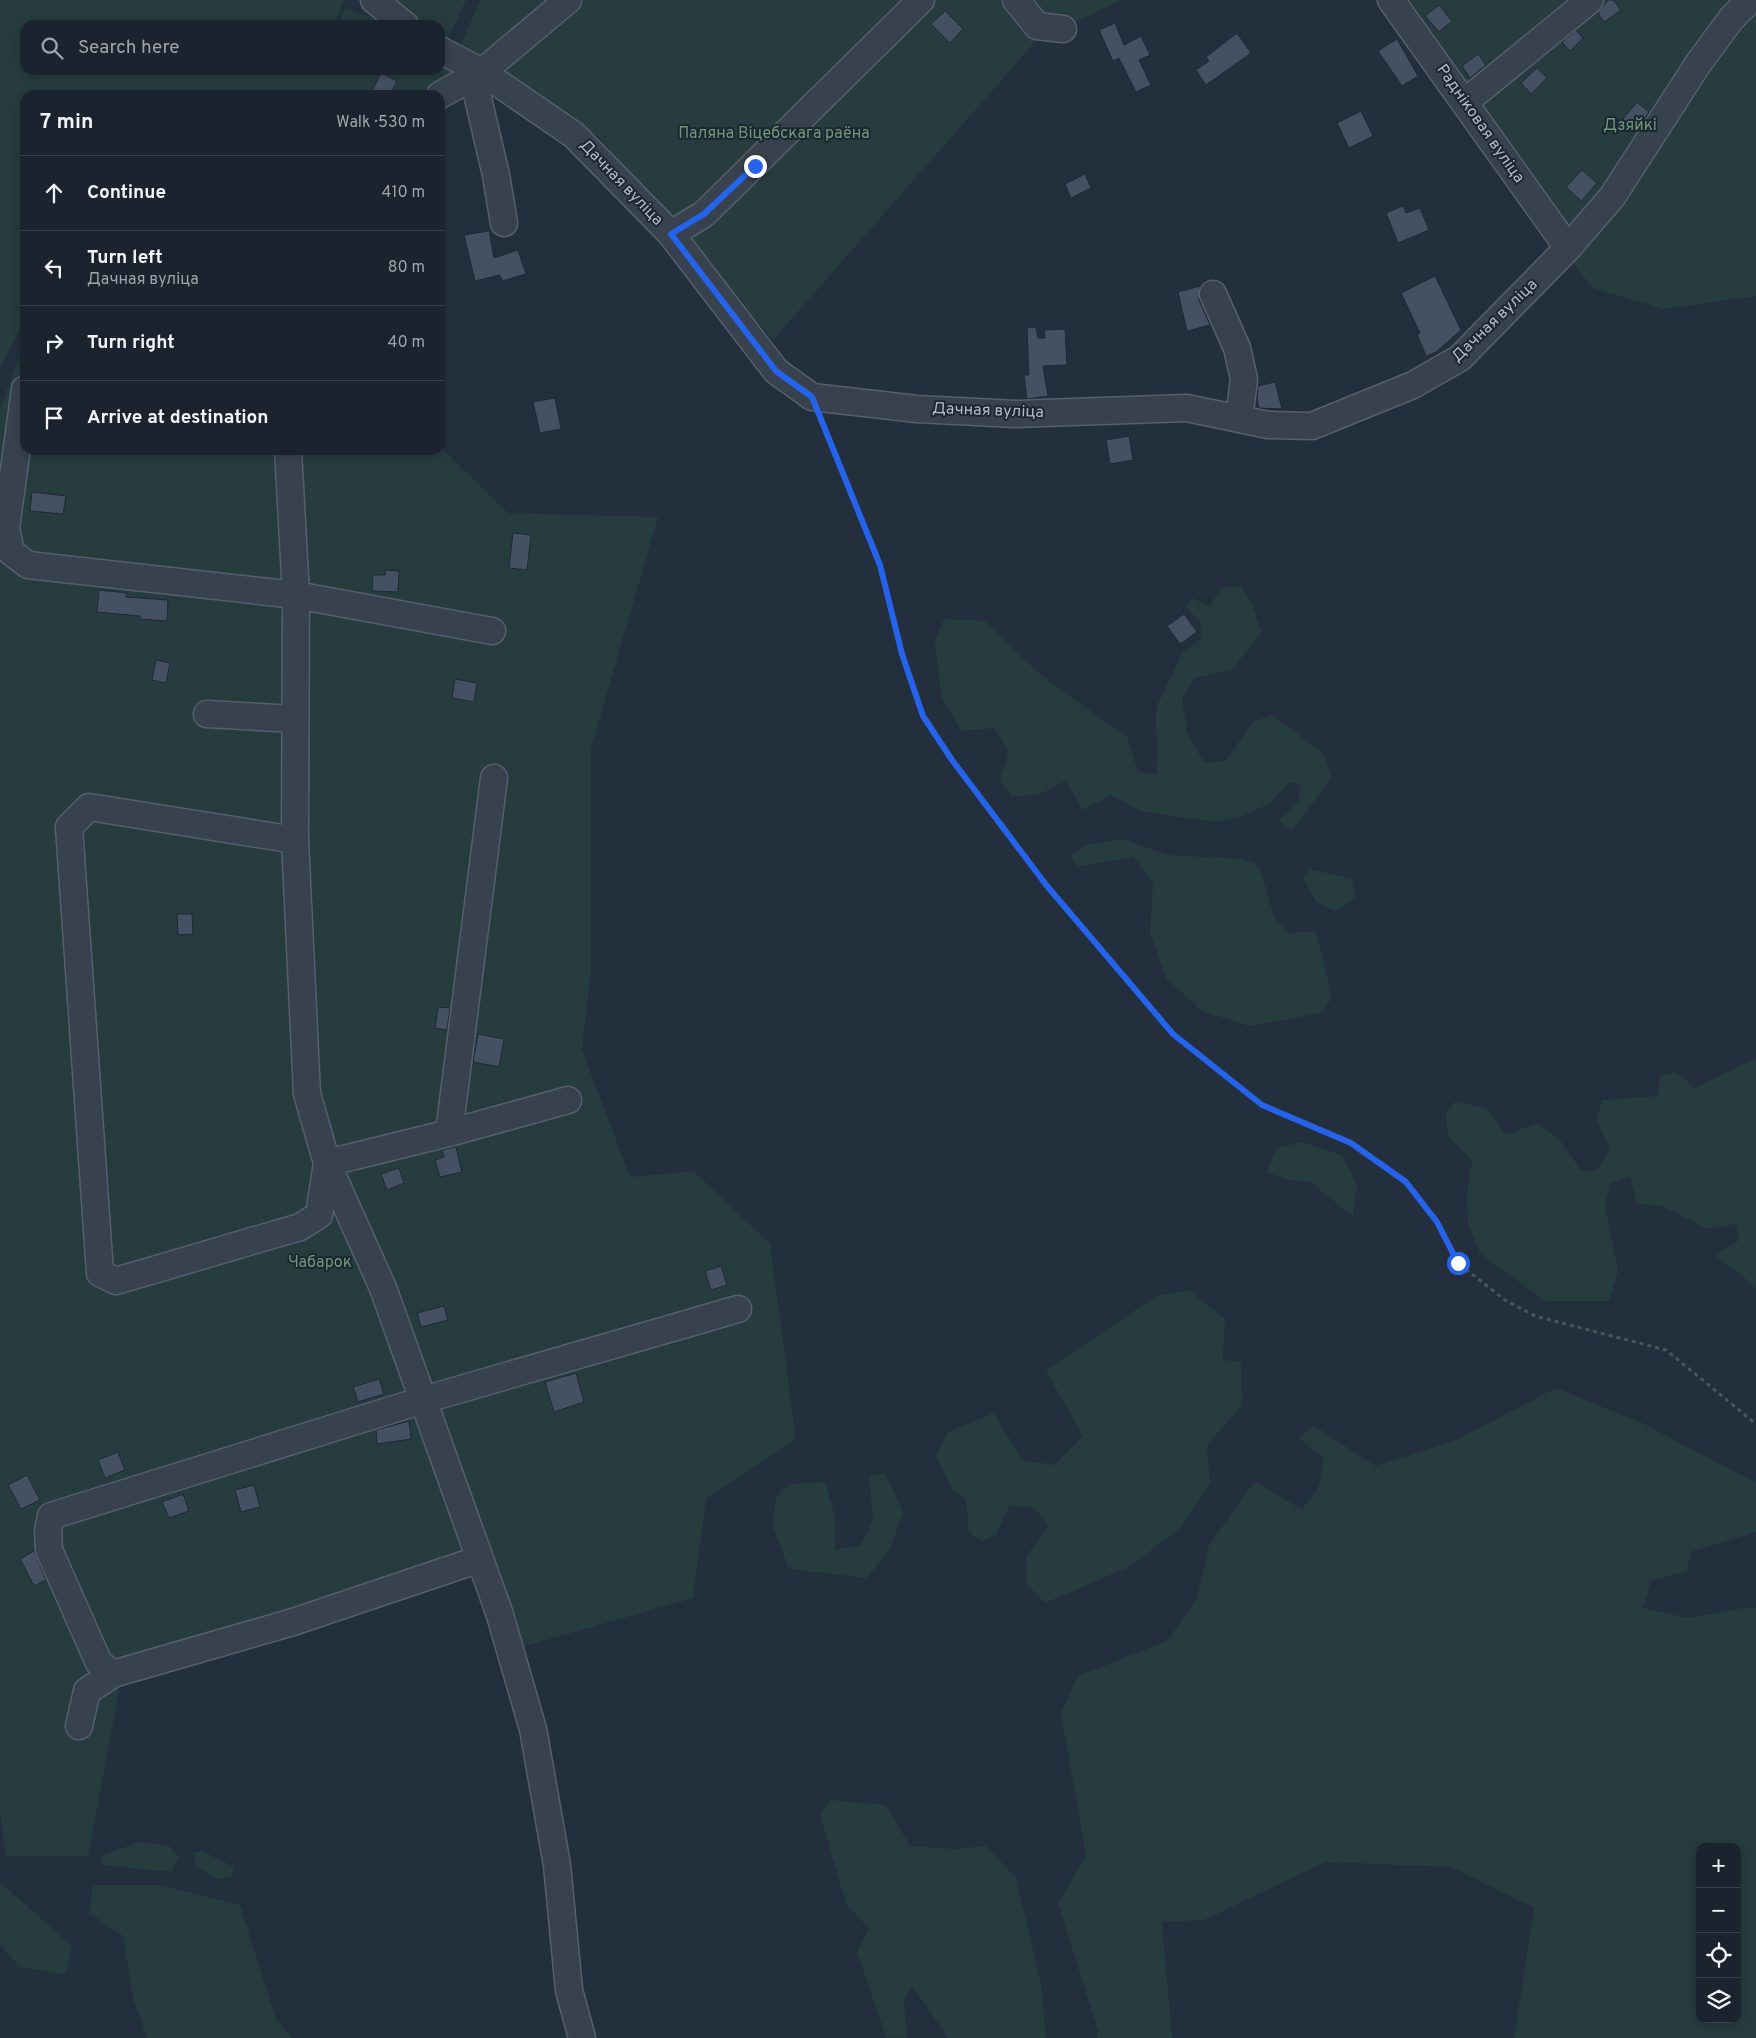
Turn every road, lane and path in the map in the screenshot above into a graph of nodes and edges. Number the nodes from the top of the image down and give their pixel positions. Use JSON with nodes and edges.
{"nodes":[{"id":1,"x":374,"y":0,"type":"edge"},
{"id":2,"x":568,"y":0,"type":"edge"},
{"id":3,"x":921,"y":0,"type":"edge"},
{"id":4,"x":1016,"y":0,"type":"edge"},
{"id":5,"x":1391,"y":0,"type":"edge"},
{"id":6,"x":1590,"y":0,"type":"edge"},
{"id":7,"x":1750,"y":0,"type":"edge"},
{"id":8,"x":399,"y":20,"type":"edge"},
{"id":9,"x":1063,"y":28,"type":"dead end"},
{"id":10,"x":445,"y":53,"type":"edge"},
{"id":11,"x":477,"y":74,"type":"junction"},
{"id":12,"x":445,"y":92,"type":"edge"},
{"id":13,"x":1466,"y":102,"type":"junction"},
{"id":14,"x":504,"y":223,"type":"dead end"},
{"id":15,"x":671,"y":234,"type":"junction"},
{"id":16,"x":1568,"y":248,"type":"junction"},
{"id":17,"x":1213,"y":294,"type":"dead end"},
{"id":18,"x":812,"y":397,"type":"junction"},
{"id":19,"x":1239,"y":419,"type":"junction"},
{"id":20,"x":20,"y":426,"type":"edge"},
{"id":21,"x":288,"y":455,"type":"edge"},
{"id":22,"x":296,"y":595,"type":"junction"},
{"id":23,"x":492,"y":631,"type":"dead end"},
{"id":24,"x":207,"y":714,"type":"dead end"},
{"id":25,"x":295,"y":719,"type":"junction"},
{"id":26,"x":494,"y":778,"type":"dead end"},
{"id":27,"x":295,"y":840,"type":"junction"},
{"id":28,"x":568,"y":1100,"type":"dead end"},
{"id":29,"x":448,"y":1133,"type":"junction"},
{"id":30,"x":327,"y":1163,"type":"junction"},
{"id":31,"x":738,"y":1309,"type":"dead end"},
{"id":32,"x":423,"y":1400,"type":"junction"},
{"id":33,"x":1756,"y":1424,"type":"edge"},
{"id":34,"x":480,"y":1558,"type":"junction"},
{"id":35,"x":113,"y":1674,"type":"junction"},
{"id":36,"x":79,"y":1726,"type":"dead end"},
{"id":37,"x":582,"y":2038,"type":"edge"}],
"edges":[{"from":1,"to":8,"type":"street"},
{"from":2,"to":11,"type":"street"},
{"from":3,"to":15,"type":"street"},
{"from":4,"to":9,"type":"street"},
{"from":5,"to":13,"type":"street","name":"Радніковая вуліца"},
{"from":6,"to":13,"type":"street"},
{"from":7,"to":16,"type":"street","name":"Дачная вуліца"},
{"from":10,"to":11,"type":"street","name":"Дачная вуліца"},
{"from":11,"to":12,"type":"street"},
{"from":11,"to":14,"type":"street"},
{"from":11,"to":15,"type":"street","name":"Дачная вуліца"},
{"from":13,"to":16,"type":"street","name":"Радніковая вуліца"},
{"from":15,"to":18,"type":"street","name":"Дачная вуліца"},
{"from":16,"to":19,"type":"street","name":"Дачная вуліца"},
{"from":17,"to":19,"type":"street"},
{"from":18,"to":19,"type":"street","name":"Дачная вуліца"},
{"from":18,"to":33,"type":"path"},
{"from":20,"to":22,"type":"street"},
{"from":21,"to":22,"type":"street"},
{"from":22,"to":23,"type":"street"},
{"from":22,"to":25,"type":"street"},
{"from":24,"to":25,"type":"street"},
{"from":25,"to":27,"type":"street"},
{"from":26,"to":29,"type":"street"},
{"from":27,"to":30,"type":"street"},
{"from":27,"to":30,"type":"street"},
{"from":28,"to":29,"type":"street"},
{"from":29,"to":30,"type":"street"},
{"from":30,"to":32,"type":"street"},
{"from":31,"to":32,"type":"street"},
{"from":32,"to":34,"type":"street"},
{"from":32,"to":35,"type":"street"},
{"from":34,"to":35,"type":"street"},
{"from":34,"to":37,"type":"street"},
{"from":35,"to":36,"type":"street"}]}
